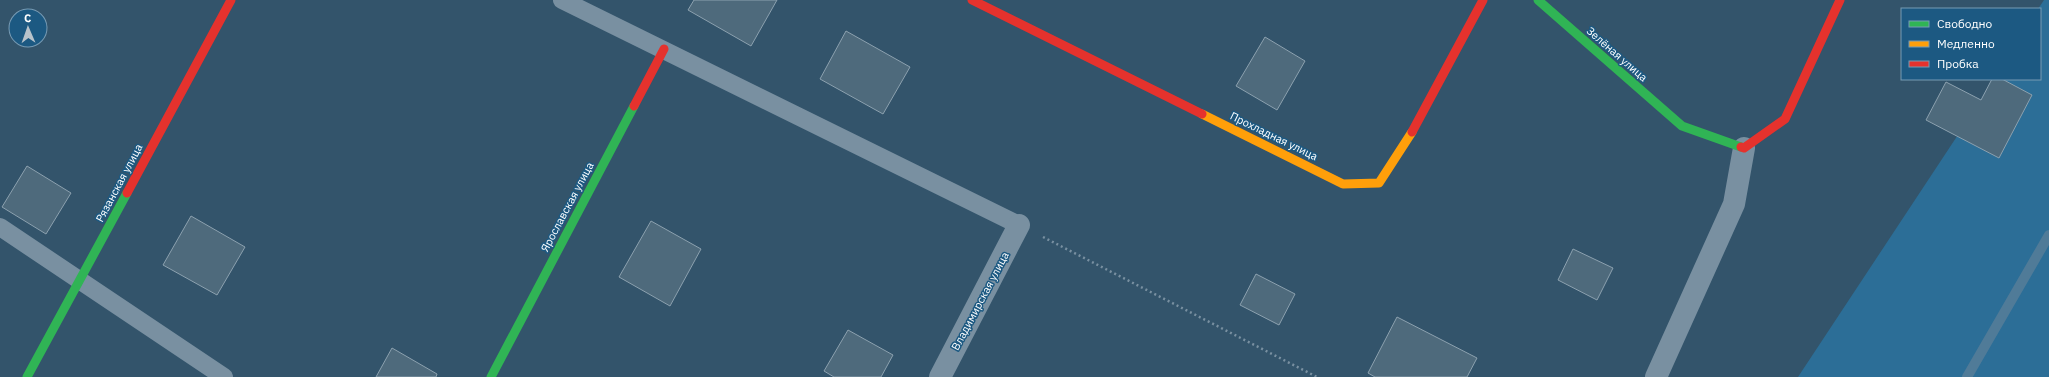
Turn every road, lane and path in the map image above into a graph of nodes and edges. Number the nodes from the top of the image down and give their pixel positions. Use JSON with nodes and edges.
{"nodes":[{"id":1,"x":231,"y":0,"type":"edge"},
{"id":2,"x":562,"y":0,"type":"edge"},
{"id":3,"x":972,"y":0,"type":"edge"},
{"id":4,"x":1483,"y":0,"type":"edge"},
{"id":5,"x":1538,"y":0,"type":"edge"},
{"id":6,"x":1840,"y":0,"type":"edge"},
{"id":7,"x":664,"y":49,"type":"junction"},
{"id":8,"x":1744,"y":148,"type":"junction"},
{"id":9,"x":1019,"y":225,"type":"junction"},
{"id":10,"x":0,"y":227,"type":"edge"},
{"id":11,"x":80,"y":281,"type":"junction"},
{"id":12,"x":27,"y":377,"type":"edge"},
{"id":13,"x":224,"y":377,"type":"edge"},
{"id":14,"x":491,"y":377,"type":"edge"},
{"id":15,"x":940,"y":377,"type":"edge"},
{"id":16,"x":1317,"y":377,"type":"edge"},
{"id":17,"x":1656,"y":377,"type":"edge"}],
"edges":[{"from":1,"to":11,"type":"street","name":"Рязанская улица"},
{"from":2,"to":7,"type":"lane"},
{"from":3,"to":4,"type":"street","name":"Прохладная улица"},
{"from":5,"to":8,"type":"street","name":"Зелёная улица"},
{"from":6,"to":8,"type":"street"},
{"from":7,"to":9,"type":"lane"},
{"from":7,"to":14,"type":"street","name":"Ярославская улица"},
{"from":8,"to":17,"type":"street"},
{"from":9,"to":15,"type":"street","name":"Владимирская улица"},
{"from":9,"to":16,"type":"path"},
{"from":10,"to":11,"type":"lane"},
{"from":11,"to":12,"type":"street","name":"Рязанская улица"},
{"from":11,"to":13,"type":"lane"}]}
